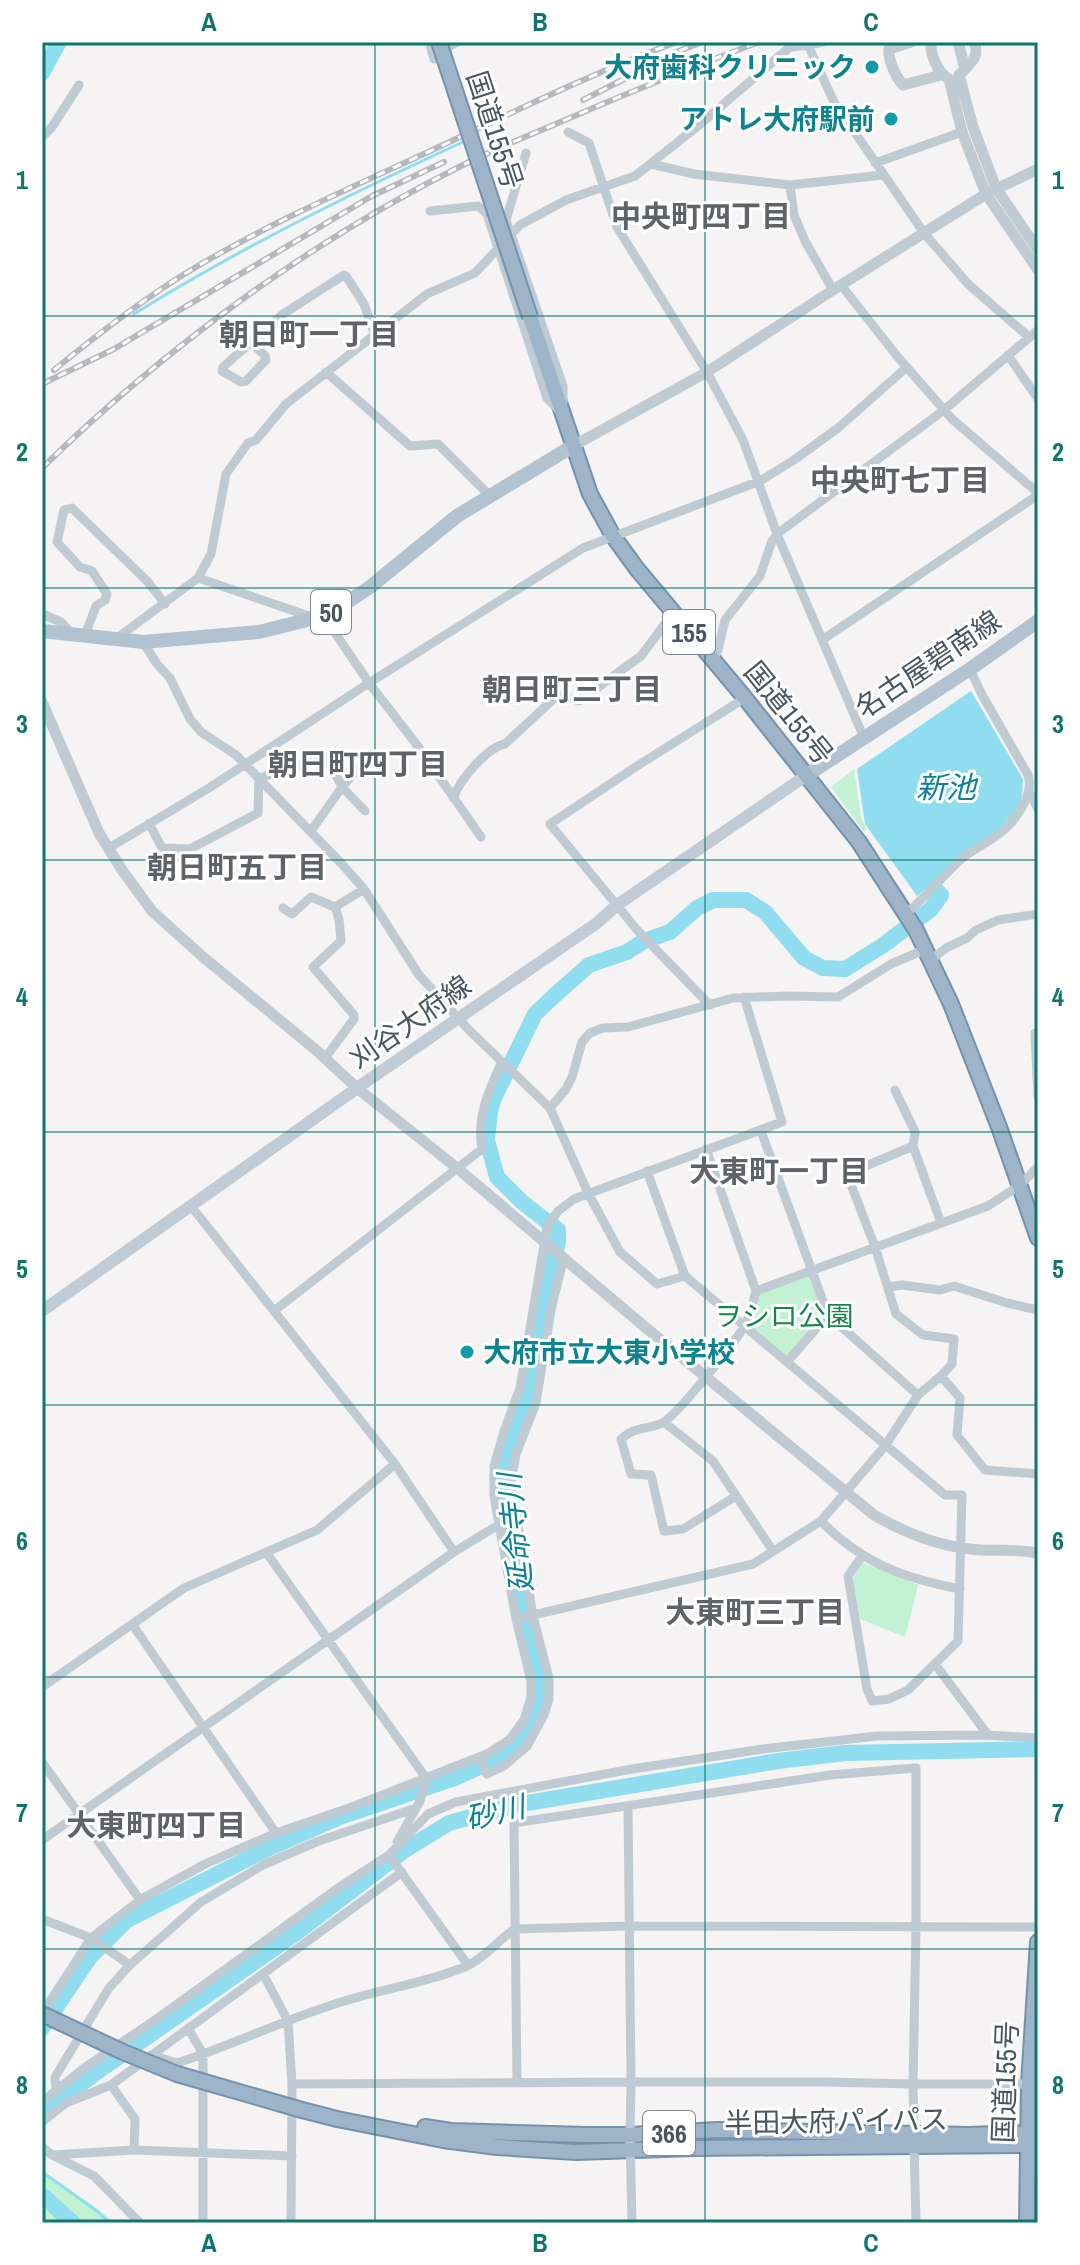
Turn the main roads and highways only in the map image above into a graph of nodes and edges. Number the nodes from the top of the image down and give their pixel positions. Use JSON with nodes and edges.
{"nodes":[{"id":1,"x":439,"y":42,"type":"edge"},
{"id":2,"x":573,"y":446,"type":"junction"},
{"id":3,"x":1038,"y":621,"type":"edge"},
{"id":4,"x":42,"y":631,"type":"edge"},
{"id":5,"x":807,"y":775,"type":"junction"},
{"id":6,"x":1038,"y":1238,"type":"edge"},
{"id":7,"x":42,"y":1311,"type":"edge"},
{"id":8,"x":1038,"y":1942,"type":"edge"},
{"id":9,"x":42,"y":2014,"type":"edge"},
{"id":10,"x":1033,"y":2139,"type":"edge"},
{"id":11,"x":1027,"y":2223,"type":"edge"}],
"edges":[{"from":1,"to":2,"type":"highway","name":"国道155号","number":"155","bridge":true},
{"from":2,"to":4,"type":"main road","number":"50"},
{"from":2,"to":5,"type":"highway","name":"国道155号","number":"155"},
{"from":3,"to":5,"type":"main road","name":"名古屋碧南線"},
{"from":5,"to":6,"type":"highway","name":"国道155号","number":"155"},
{"from":5,"to":7,"type":"main road","name":"刈谷大府線"},
{"from":8,"to":10,"type":"highway","name":"国道155号"},
{"from":9,"to":10,"type":"highway","name":"半田大府パイパス","number":"366","bridge":true},
{"from":10,"to":11,"type":"highway","name":"国道155号"}]}
